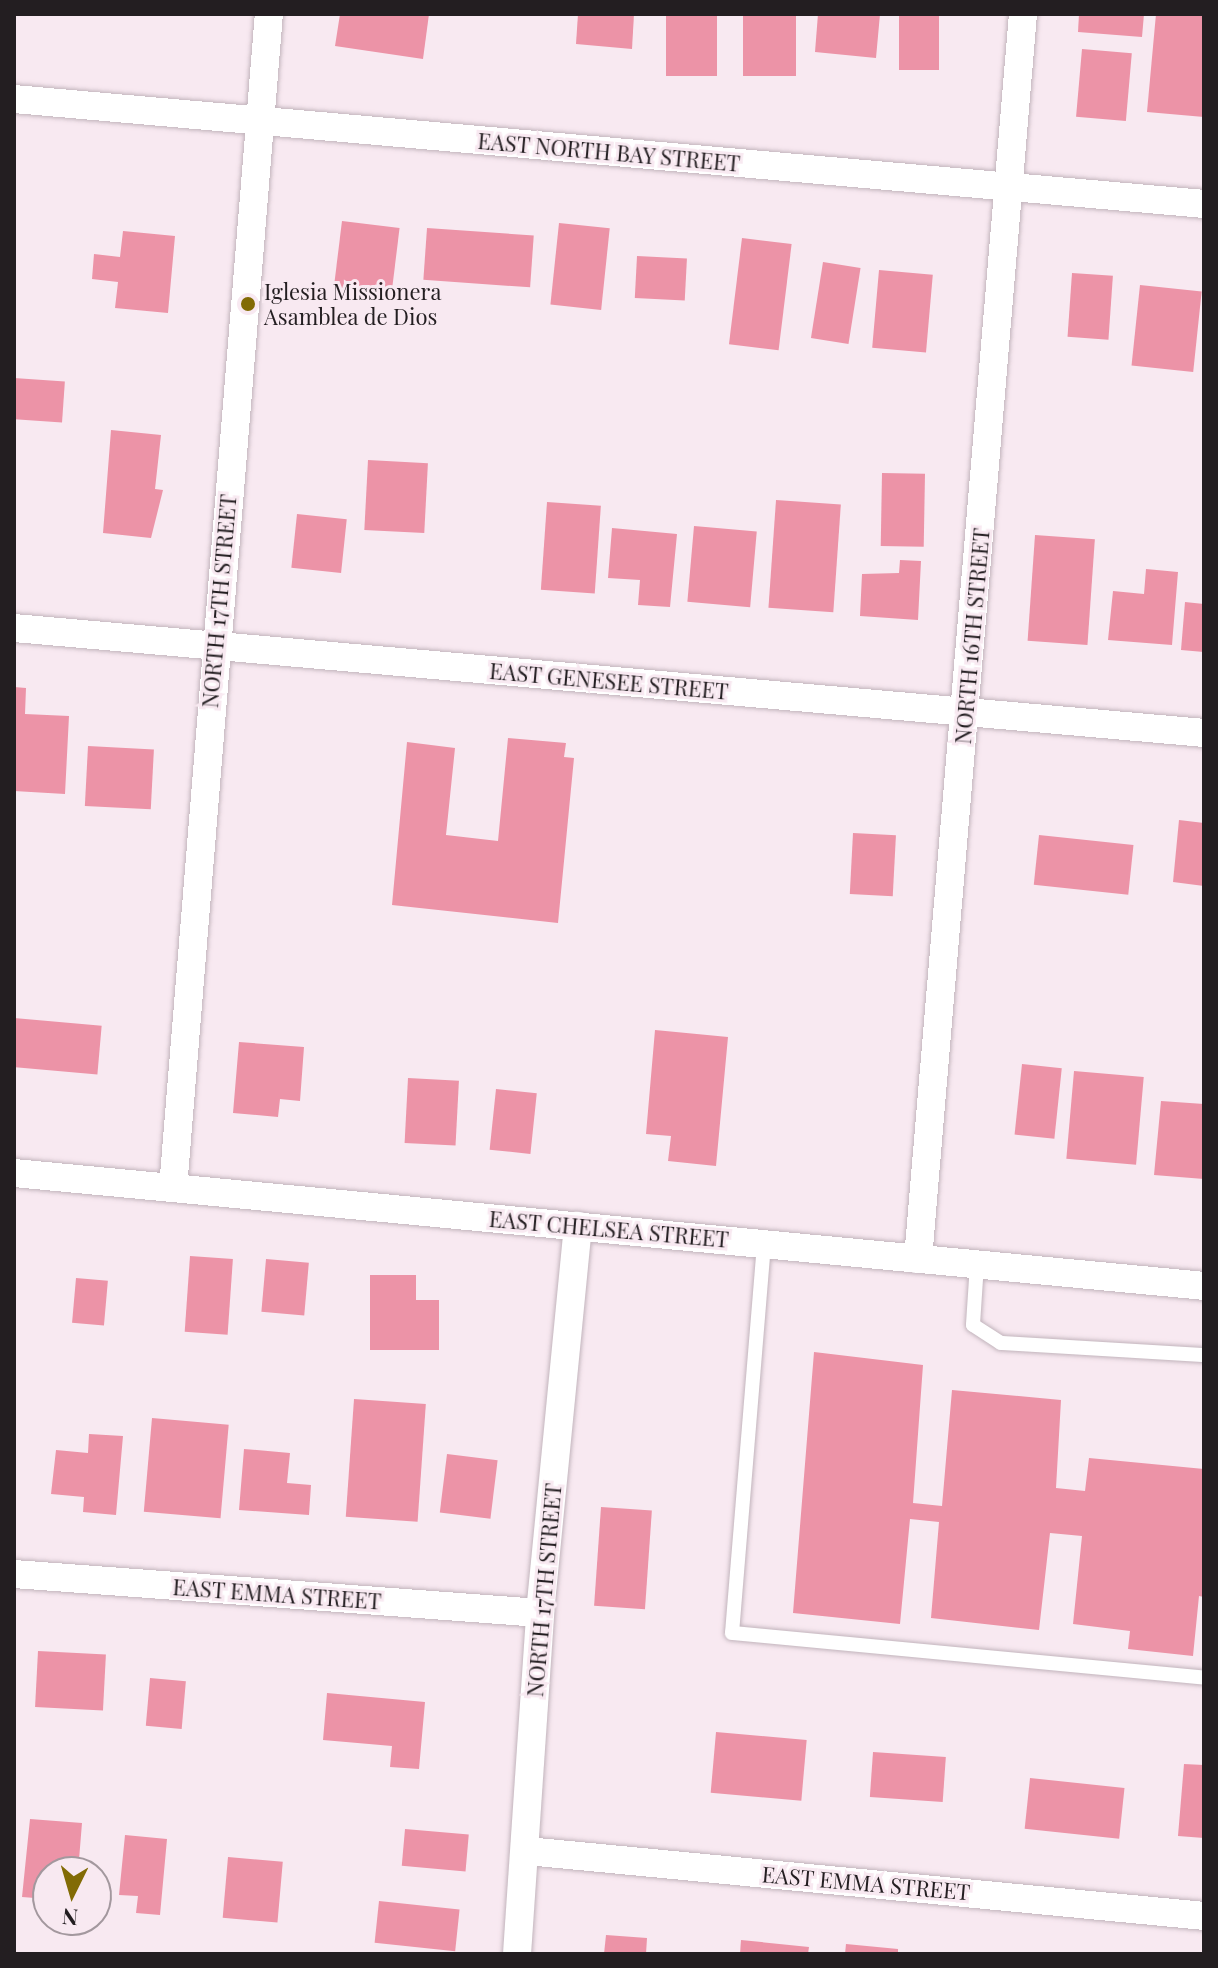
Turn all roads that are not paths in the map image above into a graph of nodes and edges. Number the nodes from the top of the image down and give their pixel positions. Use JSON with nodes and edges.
{"nodes":[{"id":1,"x":269,"y":14,"type":"edge"},
{"id":2,"x":1023,"y":14,"type":"edge"},
{"id":3,"x":14,"y":99,"type":"edge"},
{"id":4,"x":261,"y":121,"type":"junction"},
{"id":5,"x":1009,"y":187,"type":"junction"},
{"id":6,"x":1204,"y":204,"type":"edge"},
{"id":7,"x":14,"y":628,"type":"edge"},
{"id":8,"x":215,"y":646,"type":"junction"},
{"id":9,"x":966,"y":712,"type":"junction"},
{"id":10,"x":1204,"y":733,"type":"edge"},
{"id":11,"x":14,"y":1173,"type":"edge"},
{"id":12,"x":173,"y":1188,"type":"junction"},
{"id":13,"x":578,"y":1226,"type":"junction"},
{"id":14,"x":764,"y":1244,"type":"junction"},
{"id":15,"x":918,"y":1259,"type":"junction"},
{"id":16,"x":977,"y":1264,"type":"junction"},
{"id":17,"x":1204,"y":1286,"type":"edge"},
{"id":18,"x":1204,"y":1355,"type":"edge"},
{"id":19,"x":14,"y":1574,"type":"edge"},
{"id":20,"x":540,"y":1613,"type":"junction"},
{"id":21,"x":1204,"y":1678,"type":"edge"},
{"id":22,"x":527,"y":1851,"type":"junction"},
{"id":23,"x":1204,"y":1916,"type":"edge"},
{"id":24,"x":517,"y":1954,"type":"edge"}],
"edges":[{"from":1,"to":4,"type":"street","name":"NORTH 17TH STREET"},
{"from":2,"to":5,"type":"street","name":"NORTH 16TH STREET"},
{"from":3,"to":4,"type":"street","name":"EAST NORTH BAY STREET"},
{"from":4,"to":5,"type":"street","name":"EAST NORTH BAY STREET"},
{"from":4,"to":8,"type":"street","name":"NORTH 17TH STREET"},
{"from":5,"to":6,"type":"street","name":"EAST NORTH BAY STREET"},
{"from":5,"to":9,"type":"street","name":"NORTH 16TH STREET"},
{"from":7,"to":8,"type":"street","name":"EAST GENESEE STREET"},
{"from":8,"to":9,"type":"street","name":"EAST GENESEE STREET"},
{"from":8,"to":12,"type":"street","name":"NORTH 17TH STREET"},
{"from":9,"to":10,"type":"street","name":"EAST GENESEE STREET"},
{"from":9,"to":15,"type":"street","name":"NORTH 16TH STREET"},
{"from":11,"to":12,"type":"street","name":"EAST CHELSEA STREET"},
{"from":12,"to":13,"type":"street","name":"EAST CHELSEA STREET"},
{"from":13,"to":14,"type":"street","name":"EAST CHELSEA STREET"},
{"from":13,"to":20,"type":"street","name":"NORTH 17TH STREET"},
{"from":14,"to":15,"type":"street","name":"EAST CHELSEA STREET"},
{"from":14,"to":21,"type":"lane"},
{"from":15,"to":16,"type":"street","name":"EAST CHELSEA STREET"},
{"from":16,"to":17,"type":"street","name":"EAST CHELSEA STREET"},
{"from":16,"to":18,"type":"lane"},
{"from":19,"to":20,"type":"street","name":"EAST EMMA STREET"},
{"from":20,"to":22,"type":"street","name":"NORTH 17TH STREET"},
{"from":22,"to":23,"type":"street","name":"EAST EMMA STREET"},
{"from":22,"to":24,"type":"street","name":"NORTH 17TH STREET"}]}
